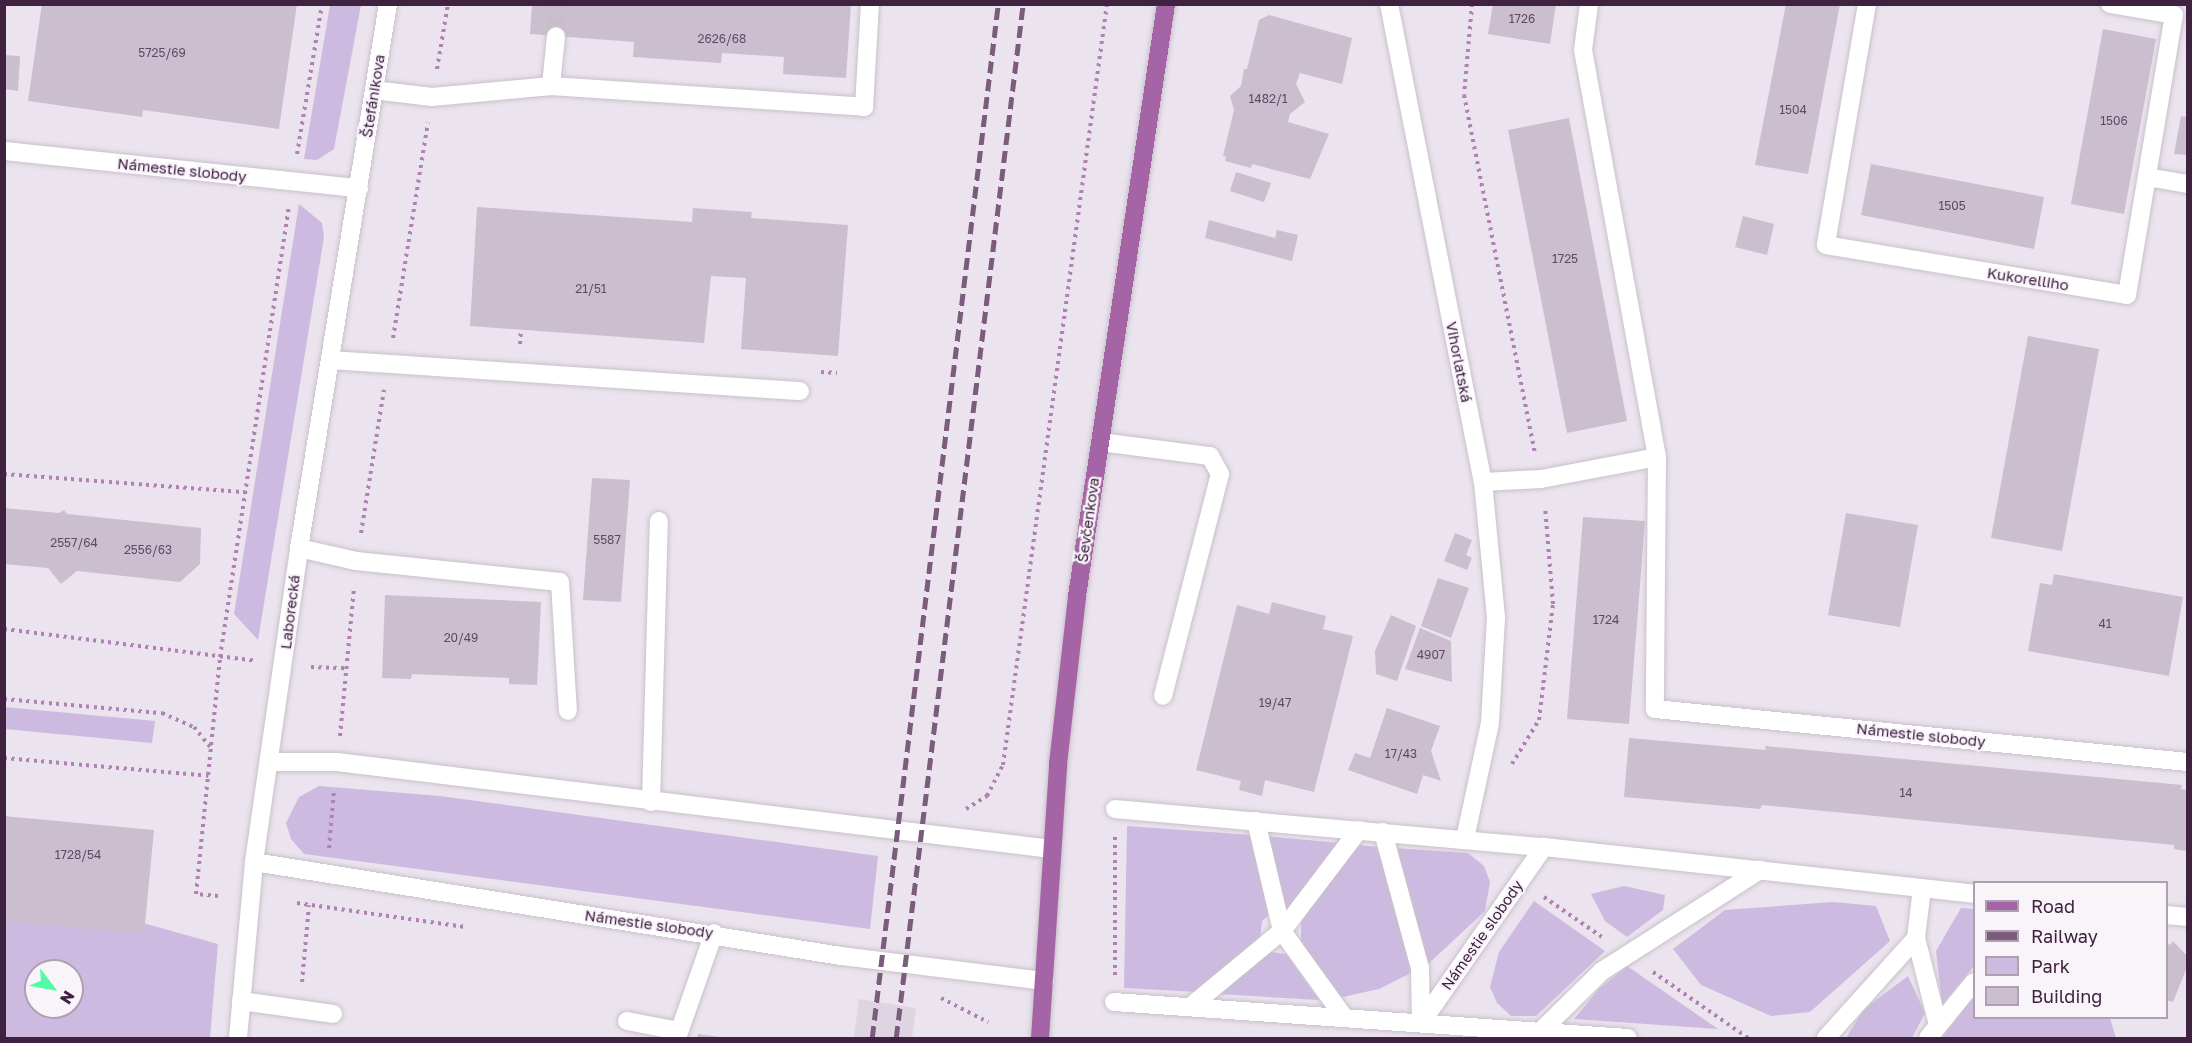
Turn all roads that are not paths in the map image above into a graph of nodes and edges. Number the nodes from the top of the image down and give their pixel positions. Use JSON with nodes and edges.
{"nodes":[{"id":1,"x":388,"y":4,"type":"edge"},
{"id":2,"x":870,"y":4,"type":"edge"},
{"id":3,"x":1166,"y":4,"type":"edge"},
{"id":4,"x":1389,"y":4,"type":"edge"},
{"id":5,"x":1589,"y":4,"type":"edge"},
{"id":6,"x":1867,"y":4,"type":"edge"},
{"id":7,"x":2110,"y":4,"type":"edge"},
{"id":8,"x":556,"y":36,"type":"tunnel mouth"},
{"id":9,"x":551,"y":86,"type":"junction"},
{"id":10,"x":374,"y":90,"type":"junction"},
{"id":11,"x":4,"y":151,"type":"edge"},
{"id":12,"x":2147,"y":177,"type":"junction"},
{"id":13,"x":2187,"y":184,"type":"edge"},
{"id":14,"x":359,"y":188,"type":"junction"},
{"id":15,"x":332,"y":360,"type":"junction"},
{"id":16,"x":800,"y":391,"type":"dead end"},
{"id":17,"x":1100,"y":442,"type":"junction"},
{"id":18,"x":1657,"y":457,"type":"junction"},
{"id":19,"x":1483,"y":482,"type":"junction"},
{"id":20,"x":659,"y":521,"type":"dead end"},
{"id":21,"x":299,"y":548,"type":"junction"},
{"id":22,"x":1163,"y":696,"type":"dead end"},
{"id":23,"x":568,"y":711,"type":"dead end"},
{"id":24,"x":269,"y":762,"type":"junction"},
{"id":25,"x":2187,"y":762,"type":"edge"},
{"id":26,"x":651,"y":801,"type":"junction"},
{"id":27,"x":1115,"y":809,"type":"road end"},
{"id":28,"x":1256,"y":821,"type":"junction"},
{"id":29,"x":1359,"y":830,"type":"junction"},
{"id":30,"x":1383,"y":832,"type":"junction"},
{"id":31,"x":1465,"y":839,"type":"junction"},
{"id":32,"x":1544,"y":847,"type":"junction"},
{"id":33,"x":1052,"y":849,"type":"junction"},
{"id":34,"x":254,"y":862,"type":"junction"},
{"id":35,"x":1760,"y":870,"type":"junction"},
{"id":36,"x":1922,"y":888,"type":"junction"},
{"id":37,"x":1973,"y":894,"type":"edge"},
{"id":38,"x":2168,"y":915,"type":"edge"},
{"id":39,"x":2187,"y":917,"type":"edge"},
{"id":40,"x":1282,"y":931,"type":"junction"},
{"id":41,"x":714,"y":933,"type":"junction"},
{"id":42,"x":1916,"y":938,"type":"junction"},
{"id":43,"x":1044,"y":981,"type":"junction"},
{"id":44,"x":1973,"y":983,"type":"edge"},
{"id":45,"x":241,"y":1001,"type":"junction"},
{"id":46,"x":1114,"y":1002,"type":"road end"},
{"id":47,"x":1190,"y":1007,"type":"junction"},
{"id":48,"x":333,"y":1014,"type":"dead end"},
{"id":49,"x":1344,"y":1017,"type":"junction"},
{"id":50,"x":627,"y":1021,"type":"dead end"},
{"id":51,"x":1420,"y":1023,"type":"junction"},
{"id":52,"x":1469,"y":1032,"type":"edge"},
{"id":53,"x":1540,"y":1032,"type":"junction"},
{"id":54,"x":1933,"y":1032,"type":"edge"},
{"id":55,"x":678,"y":1035,"type":"edge"},
{"id":56,"x":238,"y":1038,"type":"edge"},
{"id":57,"x":1040,"y":1038,"type":"edge"},
{"id":58,"x":1628,"y":1038,"type":"edge"},
{"id":59,"x":1826,"y":1038,"type":"edge"}],
"edges":[{"from":1,"to":10,"type":"street","name":"Štefánikova"},
{"from":2,"to":9,"type":"street"},
{"from":3,"to":17,"type":"main road","name":"Ševčenkova"},
{"from":4,"to":19,"type":"street","name":"Vihorlatská"},
{"from":5,"to":18,"type":"street"},
{"from":6,"to":12,"type":"street","name":"Kukorelliho"},
{"from":7,"to":12,"type":"street","name":"Kukorelliho"},
{"from":8,"to":9,"type":"street"},
{"from":9,"to":10,"type":"street"},
{"from":10,"to":14,"type":"street","name":"Štefánikova"},
{"from":11,"to":14,"type":"street","name":"Námestie slobody"},
{"from":12,"to":13,"type":"street"},
{"from":14,"to":15,"type":"street","name":"Laborecká"},
{"from":15,"to":16,"type":"street"},
{"from":15,"to":21,"type":"street","name":"Laborecká"},
{"from":17,"to":22,"type":"street"},
{"from":17,"to":33,"type":"main road","name":"Ševčenkova"},
{"from":18,"to":19,"type":"street"},
{"from":18,"to":25,"type":"street","name":"Námestie slobody"},
{"from":19,"to":31,"type":"street","name":"Vihorlatská"},
{"from":20,"to":26,"type":"street"},
{"from":21,"to":23,"type":"street"},
{"from":21,"to":24,"type":"street","name":"Laborecká"},
{"from":24,"to":26,"type":"street"},
{"from":24,"to":34,"type":"street","name":"Laborecká"},
{"from":26,"to":33,"type":"street"},
{"from":27,"to":28,"type":"street"},
{"from":28,"to":29,"type":"street"},
{"from":28,"to":40,"type":"street"},
{"from":29,"to":30,"type":"street"},
{"from":29,"to":40,"type":"street"},
{"from":30,"to":31,"type":"street"},
{"from":30,"to":51,"type":"street","name":"Námestie slobody"},
{"from":31,"to":32,"type":"street"},
{"from":32,"to":35,"type":"street"},
{"from":32,"to":51,"type":"street","name":"Námestie slobody"},
{"from":33,"to":43,"type":"main road","name":"Ševčenkova"},
{"from":34,"to":41,"type":"street","name":"Námestie slobody"},
{"from":34,"to":45,"type":"street","name":"Laborecká"},
{"from":35,"to":36,"type":"street"},
{"from":35,"to":53,"type":"street"},
{"from":36,"to":37,"type":"street"},
{"from":36,"to":42,"type":"street"},
{"from":38,"to":39,"type":"street"},
{"from":40,"to":47,"type":"street"},
{"from":40,"to":49,"type":"street"},
{"from":41,"to":43,"type":"street","name":"Námestie slobody"},
{"from":41,"to":55,"type":"street"},
{"from":42,"to":54,"type":"street"},
{"from":42,"to":59,"type":"street"},
{"from":43,"to":57,"type":"main road","name":"Ševčenkova"},
{"from":44,"to":54,"type":"street"},
{"from":45,"to":48,"type":"street"},
{"from":45,"to":56,"type":"street","name":"Laborecká"},
{"from":46,"to":47,"type":"street"},
{"from":47,"to":49,"type":"street"},
{"from":49,"to":51,"type":"street"},
{"from":50,"to":55,"type":"street"},
{"from":51,"to":52,"type":"street"},
{"from":52,"to":53,"type":"street"},
{"from":53,"to":58,"type":"street"}]}
